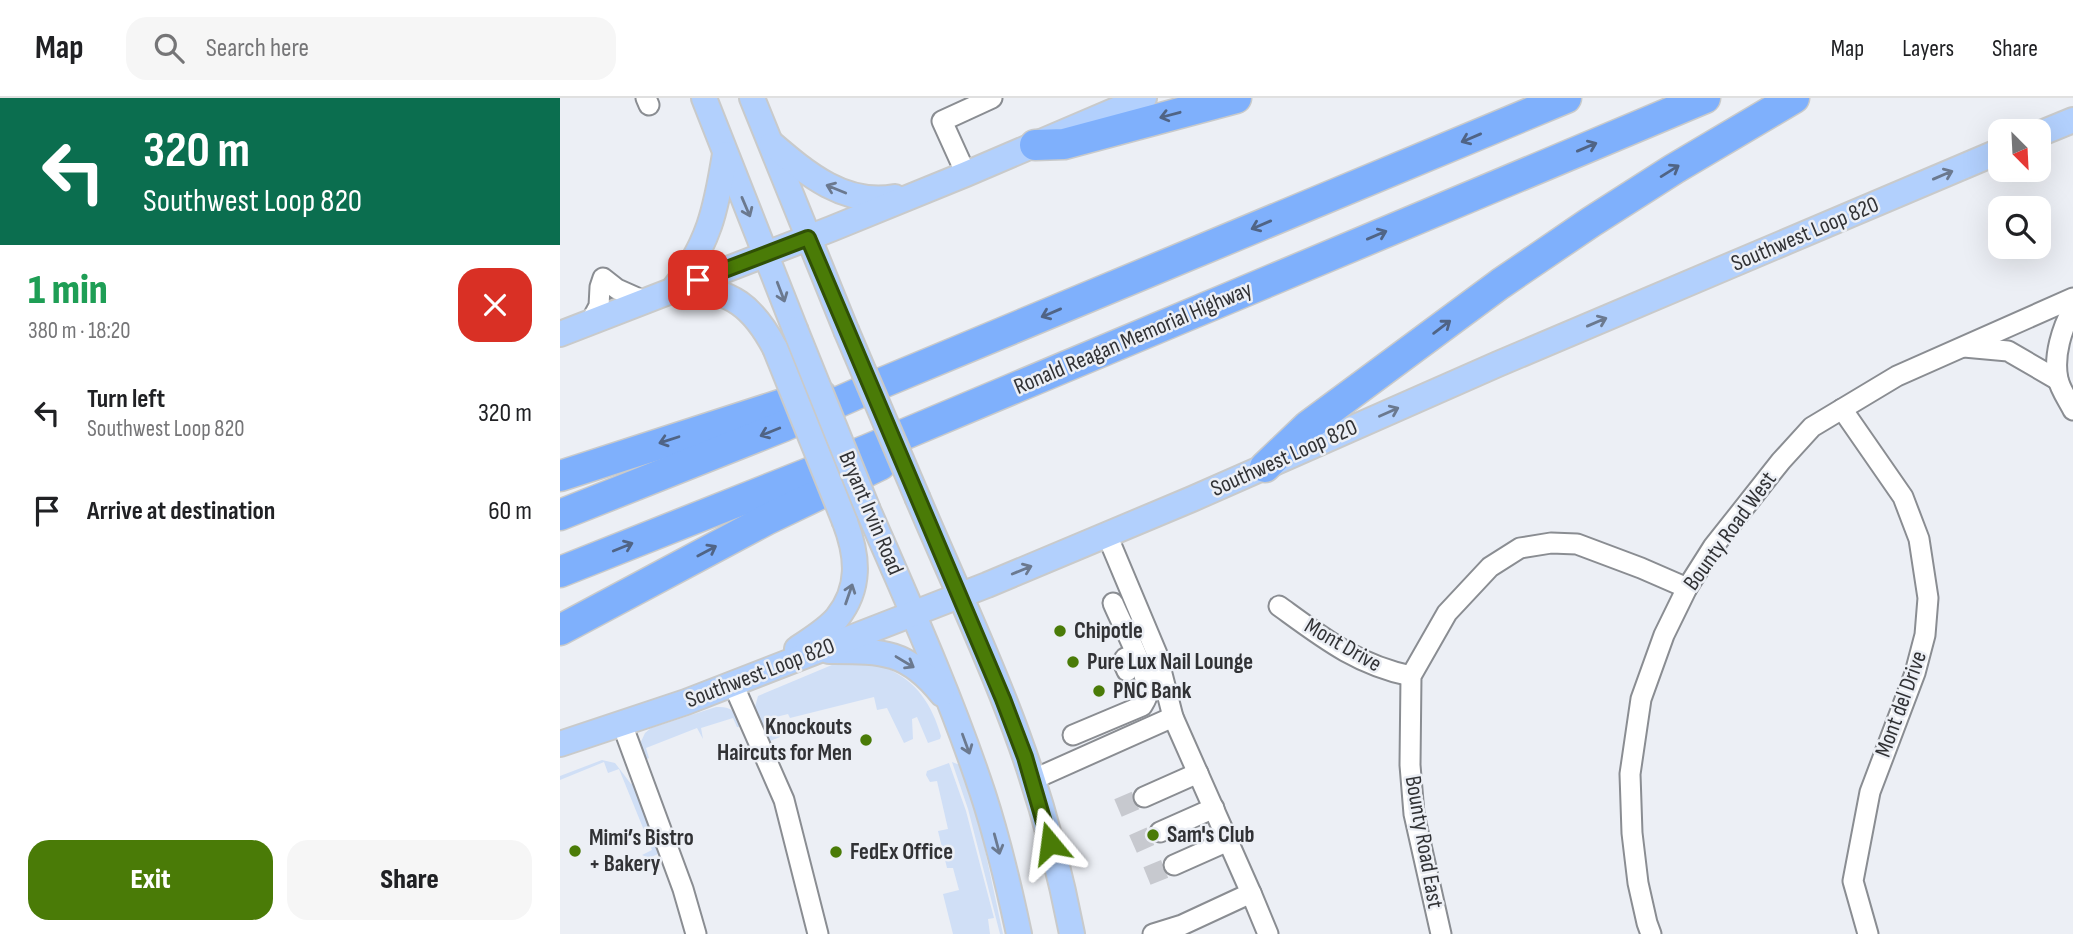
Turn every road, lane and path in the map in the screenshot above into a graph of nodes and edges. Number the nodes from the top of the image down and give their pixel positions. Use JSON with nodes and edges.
{"nodes":[{"id":1,"x":704,"y":98,"type":"edge"},
{"id":2,"x":752,"y":98,"type":"edge"},
{"id":3,"x":992,"y":98,"type":"edge"},
{"id":4,"x":1144,"y":98,"type":"edge"},
{"id":5,"x":1236,"y":98,"type":"edge"},
{"id":6,"x":1566,"y":98,"type":"edge"},
{"id":7,"x":1705,"y":98,"type":"edge"},
{"id":8,"x":1794,"y":98,"type":"edge"},
{"id":9,"x":2073,"y":120,"type":"edge"},
{"id":10,"x":2051,"y":129,"type":"edge"},
{"id":11,"x":769,"y":141,"type":"junction"},
{"id":12,"x":1035,"y":145,"type":"junction"},
{"id":13,"x":725,"y":154,"type":"junction"},
{"id":14,"x":1988,"y":156,"type":"edge"},
{"id":15,"x":966,"y":174,"type":"junction"},
{"id":16,"x":926,"y":191,"type":"junction"},
{"id":17,"x":808,"y":238,"type":"junction"},
{"id":18,"x":766,"y":255,"type":"junction"},
{"id":19,"x":1330,"y":255,"type":"junction"},
{"id":20,"x":673,"y":290,"type":"junction"},
{"id":21,"x":2073,"y":298,"type":"edge"},
{"id":22,"x":644,"y":301,"type":"junction"},
{"id":23,"x":2073,"y":308,"type":"edge"},
{"id":24,"x":590,"y":321,"type":"junction"},
{"id":25,"x":560,"y":334,"type":"edge"},
{"id":26,"x":1963,"y":347,"type":"junction"},
{"id":27,"x":2058,"y":380,"type":"junction"},
{"id":28,"x":877,"y":386,"type":"junction"},
{"id":29,"x":1842,"y":408,"type":"junction"},
{"id":30,"x":2073,"y":410,"type":"edge"},
{"id":31,"x":1265,"y":467,"type":"junction"},
{"id":32,"x":560,"y":476,"type":"edge"},
{"id":33,"x":560,"y":516,"type":"edge"},
{"id":34,"x":1107,"y":535,"type":"junction"},
{"id":35,"x":560,"y":572,"type":"edge"},
{"id":36,"x":1687,"y":588,"type":"junction"},
{"id":37,"x":959,"y":596,"type":"junction"},
{"id":38,"x":1113,"y":603,"type":"dead end"},
{"id":39,"x":1279,"y":606,"type":"dead end"},
{"id":40,"x":913,"y":612,"type":"junction"},
{"id":41,"x":560,"y":630,"type":"edge"},
{"id":42,"x":1150,"y":637,"type":"junction"},
{"id":43,"x":814,"y":652,"type":"junction"},
{"id":44,"x":1131,"y":664,"type":"junction"},
{"id":45,"x":765,"y":671,"type":"junction"},
{"id":46,"x":1411,"y":676,"type":"junction"},
{"id":47,"x":733,"y":684,"type":"junction"},
{"id":48,"x":951,"y":705,"type":"junction"},
{"id":49,"x":1142,"y":706,"type":"junction"},
{"id":50,"x":1173,"y":717,"type":"junction"},
{"id":51,"x":622,"y":724,"type":"junction"},
{"id":52,"x":1073,"y":735,"type":"dead end"},
{"id":53,"x":560,"y":744,"type":"edge"},
{"id":54,"x":1198,"y":773,"type":"junction"},
{"id":55,"x":1032,"y":780,"type":"junction"},
{"id":56,"x":1144,"y":797,"type":"tunnel mouth"},
{"id":57,"x":1214,"y":808,"type":"junction"},
{"id":58,"x":1160,"y":832,"type":"tunnel mouth"},
{"id":59,"x":1228,"y":841,"type":"junction"},
{"id":60,"x":1174,"y":864,"type":"tunnel mouth"},
{"id":61,"x":1251,"y":893,"type":"junction"},
{"id":62,"x":696,"y":934,"type":"edge"},
{"id":63,"x":818,"y":934,"type":"edge"},
{"id":64,"x":1019,"y":934,"type":"edge"},
{"id":65,"x":1072,"y":934,"type":"edge"},
{"id":66,"x":1153,"y":934,"type":"edge"},
{"id":67,"x":1268,"y":934,"type":"edge"},
{"id":68,"x":1441,"y":934,"type":"edge"},
{"id":69,"x":1651,"y":934,"type":"edge"},
{"id":70,"x":1868,"y":934,"type":"edge"}],
"edges":[{"from":1,"to":13,"type":"main road","name":"Bryant Irvin Road"},
{"from":2,"to":11,"type":"main road"},
{"from":3,"to":15,"type":"street"},
{"from":4,"to":12,"type":"main road"},
{"from":5,"to":12,"type":"highway","one_way":true},
{"from":6,"to":28,"type":"highway","one_way":true},
{"from":19,"to":7,"type":"highway","name":"Ronald Reagan Memorial Highway","one_way":true},
{"from":31,"to":8,"type":"highway","one_way":true},
{"from":9,"to":10,"type":"main road"},
{"from":16,"to":11,"type":"main road","one_way":true},
{"from":11,"to":17,"type":"main road"},
{"from":12,"to":15,"type":"main road"},
{"from":13,"to":18,"type":"main road","name":"Bryant Irvin Road","one_way":true},
{"from":13,"to":20,"type":"main road"},
{"from":31,"to":14,"type":"main road","name":"Southwest Loop 820","one_way":true},
{"from":15,"to":16,"type":"main road"},
{"from":16,"to":17,"type":"main road"},
{"from":17,"to":18,"type":"main road"},
{"from":17,"to":37,"type":"main road","bridge":true},
{"from":18,"to":20,"type":"main road"},
{"from":18,"to":40,"type":"main road","name":"Bryant Irvin Road","one_way":true,"bridge":true},
{"from":35,"to":19,"type":"highway","name":"Ronald Reagan Memorial Highway","one_way":true},
{"from":41,"to":19,"type":"highway","one_way":true},
{"from":20,"to":22,"type":"main road"},
{"from":45,"to":20,"type":"main road","one_way":true,"bridge":true},
{"from":21,"to":26,"type":"street","name":"Bounty Road West"},
{"from":22,"to":24,"type":"main road"},
{"from":22,"to":24,"type":"street"},
{"from":23,"to":27,"type":"street"},
{"from":24,"to":25,"type":"main road"},
{"from":26,"to":27,"type":"street"},
{"from":26,"to":29,"type":"street","name":"Bounty Road West"},
{"from":27,"to":30,"type":"street"},
{"from":28,"to":32,"type":"highway","one_way":true},
{"from":28,"to":33,"type":"highway","one_way":true},
{"from":29,"to":36,"type":"street","name":"Bounty Road West"},
{"from":29,"to":70,"type":"street","name":"Mont del Drive"},
{"from":31,"to":34,"type":"main road","name":"Southwest Loop 820"},
{"from":37,"to":34,"type":"main road","name":"Southwest Loop 820","one_way":true},
{"from":34,"to":42,"type":"street"},
{"from":36,"to":46,"type":"street","name":"Bounty Road East"},
{"from":36,"to":69,"type":"street","name":"Bounty Road West"},
{"from":37,"to":40,"type":"main road","name":"Southwest Loop 820"},
{"from":37,"to":55,"type":"main road"},
{"from":38,"to":44,"type":"street"},
{"from":39,"to":46,"type":"street","name":"Mont Drive"},
{"from":40,"to":43,"type":"main road","name":"Southwest Loop 820"},
{"from":40,"to":48,"type":"main road","name":"Bryant Irvin Road"},
{"from":42,"to":44,"type":"street"},
{"from":42,"to":50,"type":"street"},
{"from":43,"to":45,"type":"main road","name":"Southwest Loop 820"},
{"from":43,"to":48,"type":"main road","one_way":true},
{"from":44,"to":49,"type":"street"},
{"from":44,"to":49,"type":"street"},
{"from":45,"to":47,"type":"main road","name":"Southwest Loop 820"},
{"from":46,"to":68,"type":"street","name":"Bounty Road East"},
{"from":47,"to":51,"type":"main road","name":"Southwest Loop 820"},
{"from":47,"to":63,"type":"street"},
{"from":48,"to":64,"type":"main road","name":"Bryant Irvin Road","one_way":true},
{"from":49,"to":52,"type":"street"},
{"from":50,"to":54,"type":"street"},
{"from":50,"to":55,"type":"street"},
{"from":51,"to":53,"type":"main road","name":"Southwest Loop 820"},
{"from":51,"to":62,"type":"street"},
{"from":54,"to":56,"type":"street"},
{"from":54,"to":57,"type":"street"},
{"from":55,"to":65,"type":"main road"},
{"from":57,"to":58,"type":"street"},
{"from":57,"to":59,"type":"street"},
{"from":59,"to":60,"type":"street"},
{"from":59,"to":61,"type":"street"},
{"from":61,"to":66,"type":"street"},
{"from":61,"to":67,"type":"street"}]}
